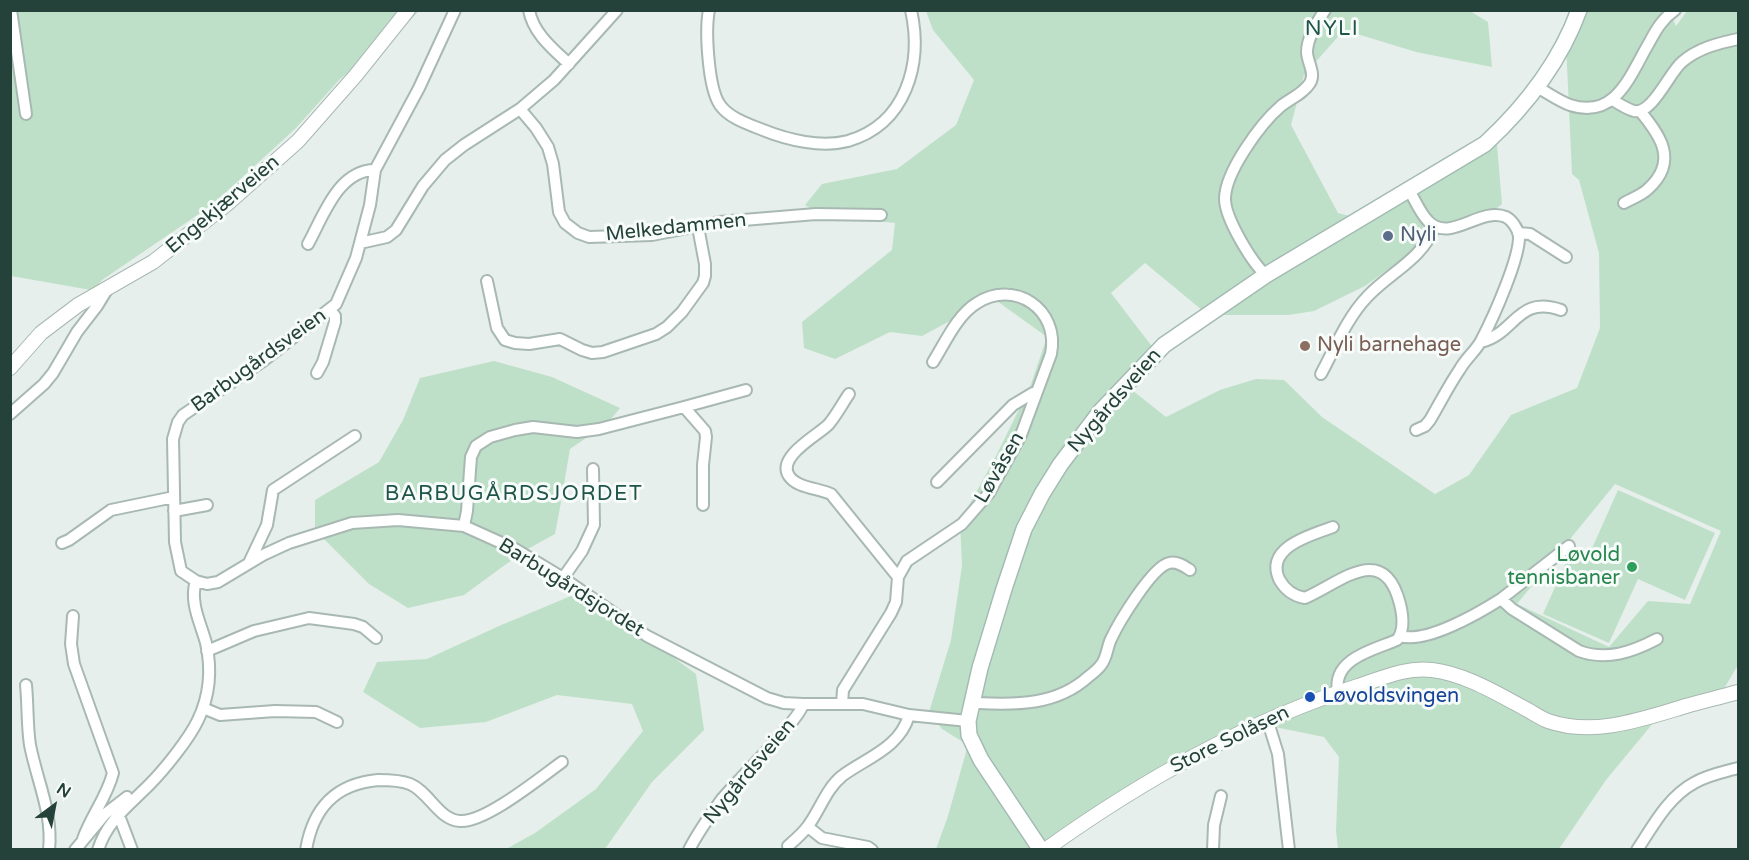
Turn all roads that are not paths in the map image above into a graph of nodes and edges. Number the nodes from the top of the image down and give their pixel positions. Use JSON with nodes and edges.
{"nodes":[{"id":1,"x":10,"y":10,"type":"edge"},
{"id":2,"x":408,"y":10,"type":"edge"},
{"id":3,"x":454,"y":10,"type":"edge"},
{"id":4,"x":529,"y":10,"type":"edge"},
{"id":5,"x":617,"y":10,"type":"edge"},
{"id":6,"x":709,"y":10,"type":"edge"},
{"id":7,"x":911,"y":10,"type":"edge"},
{"id":8,"x":1325,"y":10,"type":"edge"},
{"id":9,"x":1579,"y":10,"type":"edge"},
{"id":10,"x":1675,"y":10,"type":"edge"},
{"id":11,"x":1738,"y":39,"type":"edge"},
{"id":12,"x":569,"y":64,"type":"junction"},
{"id":13,"x":1537,"y":87,"type":"junction"},
{"id":14,"x":1613,"y":100,"type":"junction"},
{"id":15,"x":520,"y":109,"type":"junction"},
{"id":16,"x":1640,"y":111,"type":"junction"},
{"id":17,"x":26,"y":114,"type":"dead end"},
{"id":18,"x":375,"y":170,"type":"junction"},
{"id":19,"x":1409,"y":190,"type":"junction"},
{"id":20,"x":1624,"y":203,"type":"dead end"},
{"id":21,"x":880,"y":215,"type":"dead end"},
{"id":22,"x":698,"y":227,"type":"junction"},
{"id":23,"x":1434,"y":227,"type":"junction"},
{"id":24,"x":1519,"y":233,"type":"junction"},
{"id":25,"x":360,"y":243,"type":"junction"},
{"id":26,"x":308,"y":244,"type":"dead end"},
{"id":27,"x":1566,"y":256,"type":"dead end"},
{"id":28,"x":1266,"y":275,"type":"junction"},
{"id":29,"x":487,"y":281,"type":"dead end"},
{"id":30,"x":108,"y":288,"type":"junction"},
{"id":31,"x":330,"y":310,"type":"junction"},
{"id":32,"x":1561,"y":310,"type":"dead end"},
{"id":33,"x":1481,"y":342,"type":"junction"},
{"id":34,"x":933,"y":362,"type":"dead end"},
{"id":35,"x":10,"y":368,"type":"edge"},
{"id":36,"x":317,"y":373,"type":"dead end"},
{"id":37,"x":1321,"y":374,"type":"dead end"},
{"id":38,"x":746,"y":390,"type":"dead end"},
{"id":39,"x":849,"y":394,"type":"dead end"},
{"id":40,"x":1036,"y":394,"type":"junction"},
{"id":41,"x":684,"y":407,"type":"junction"},
{"id":42,"x":10,"y":414,"type":"edge"},
{"id":43,"x":1416,"y":430,"type":"dead end"},
{"id":44,"x":355,"y":436,"type":"dead end"},
{"id":45,"x":593,"y":469,"type":"dead end"},
{"id":46,"x":937,"y":482,"type":"dead end"},
{"id":47,"x":174,"y":498,"type":"junction"},
{"id":48,"x":207,"y":505,"type":"dead end"},
{"id":49,"x":703,"y":505,"type":"dead end"},
{"id":50,"x":174,"y":511,"type":"junction"},
{"id":51,"x":464,"y":526,"type":"junction"},
{"id":52,"x":1333,"y":527,"type":"dead end"},
{"id":53,"x":62,"y":543,"type":"dead end"},
{"id":54,"x":1569,"y":546,"type":"dead end"},
{"id":55,"x":249,"y":563,"type":"junction"},
{"id":56,"x":1191,"y":570,"type":"dead end"},
{"id":57,"x":898,"y":577,"type":"junction"},
{"id":58,"x":563,"y":578,"type":"junction"},
{"id":59,"x":196,"y":581,"type":"junction"},
{"id":60,"x":1501,"y":599,"type":"junction"},
{"id":61,"x":73,"y":616,"type":"dead end"},
{"id":62,"x":1400,"y":636,"type":"junction"},
{"id":63,"x":376,"y":638,"type":"dead end"},
{"id":64,"x":1657,"y":639,"type":"dead end"},
{"id":65,"x":207,"y":651,"type":"junction"},
{"id":66,"x":26,"y":686,"type":"dead end"},
{"id":67,"x":1338,"y":692,"type":"junction"},
{"id":68,"x":1738,"y":692,"type":"edge"},
{"id":69,"x":973,"y":699,"type":"junction"},
{"id":70,"x":803,"y":704,"type":"junction"},
{"id":71,"x":842,"y":704,"type":"junction"},
{"id":72,"x":202,"y":708,"type":"junction"},
{"id":73,"x":909,"y":715,"type":"junction"},
{"id":74,"x":968,"y":721,"type":"junction"},
{"id":75,"x":337,"y":722,"type":"dead end"},
{"id":76,"x":1268,"y":722,"type":"junction"},
{"id":77,"x":562,"y":762,"type":"dead end"},
{"id":78,"x":1738,"y":768,"type":"edge"},
{"id":79,"x":141,"y":793,"type":"junction"},
{"id":80,"x":1221,"y":796,"type":"dead end"},
{"id":81,"x":118,"y":813,"type":"junction"},
{"id":82,"x":808,"y":827,"type":"junction"},
{"id":83,"x":83,"y":839,"type":"junction"},
{"id":84,"x":788,"y":846,"type":"dead end"},
{"id":85,"x":50,"y":849,"type":"edge"},
{"id":86,"x":75,"y":849,"type":"edge"},
{"id":87,"x":98,"y":849,"type":"edge"},
{"id":88,"x":132,"y":849,"type":"edge"},
{"id":89,"x":306,"y":849,"type":"edge"},
{"id":90,"x":689,"y":849,"type":"edge"},
{"id":91,"x":872,"y":849,"type":"edge"},
{"id":92,"x":1043,"y":849,"type":"edge"},
{"id":93,"x":1213,"y":849,"type":"edge"},
{"id":94,"x":1289,"y":849,"type":"edge"},
{"id":95,"x":1637,"y":849,"type":"edge"}],
"edges":[{"from":1,"to":17,"type":"street"},
{"from":2,"to":30,"type":"street","name":"Engekjærveien"},
{"from":3,"to":18,"type":"street","name":"Barbugårdsveien"},
{"from":4,"to":12,"type":"street"},
{"from":5,"to":12,"type":"street"},
{"from":6,"to":7,"type":"street"},
{"from":8,"to":28,"type":"street"},
{"from":9,"to":13,"type":"main road","name":"Nygårdsveien"},
{"from":10,"to":14,"type":"street"},
{"from":11,"to":16,"type":"street"},
{"from":12,"to":15,"type":"street"},
{"from":13,"to":14,"type":"street"},
{"from":13,"to":19,"type":"main road","name":"Nygårdsveien"},
{"from":14,"to":16,"type":"street"},
{"from":15,"to":22,"type":"street","name":"Melkedammen"},
{"from":15,"to":25,"type":"street"},
{"from":16,"to":20,"type":"street"},
{"from":18,"to":25,"type":"street","name":"Barbugårdsveien"},
{"from":18,"to":26,"type":"street"},
{"from":19,"to":23,"type":"street"},
{"from":19,"to":28,"type":"main road","name":"Nygårdsveien"},
{"from":21,"to":22,"type":"street","name":"Melkedammen"},
{"from":22,"to":29,"type":"street"},
{"from":23,"to":24,"type":"street"},
{"from":23,"to":37,"type":"street"},
{"from":24,"to":27,"type":"street"},
{"from":24,"to":33,"type":"street"},
{"from":25,"to":31,"type":"street","name":"Barbugårdsveien"},
{"from":28,"to":69,"type":"main road","name":"Nygårdsveien"},
{"from":30,"to":35,"type":"street","name":"Engekjærveien"},
{"from":30,"to":42,"type":"street"},
{"from":31,"to":36,"type":"street"},
{"from":31,"to":47,"type":"street","name":"Barbugårdsveien"},
{"from":32,"to":33,"type":"street"},
{"from":33,"to":43,"type":"street"},
{"from":34,"to":40,"type":"street","name":"Løvåsen"},
{"from":38,"to":41,"type":"street"},
{"from":39,"to":57,"type":"street"},
{"from":40,"to":46,"type":"street","name":"Løvåsen"},
{"from":40,"to":57,"type":"street","name":"Løvåsen"},
{"from":41,"to":49,"type":"street"},
{"from":41,"to":51,"type":"street"},
{"from":44,"to":55,"type":"street"},
{"from":45,"to":58,"type":"street"},
{"from":47,"to":50,"type":"street","name":"Barbugårdsveien"},
{"from":47,"to":53,"type":"street"},
{"from":48,"to":50,"type":"street"},
{"from":50,"to":59,"type":"street","name":"Barbugårdsveien"},
{"from":51,"to":55,"type":"street","name":"Barbugårdsjordet"},
{"from":51,"to":58,"type":"street","name":"Barbugårdsjordet"},
{"from":52,"to":62,"type":"street"},
{"from":54,"to":60,"type":"street"},
{"from":55,"to":59,"type":"street","name":"Barbugårdsjordet"},
{"from":56,"to":69,"type":"street"},
{"from":57,"to":71,"type":"street"},
{"from":58,"to":70,"type":"street","name":"Barbugårdsjordet"},
{"from":59,"to":65,"type":"street"},
{"from":60,"to":62,"type":"street"},
{"from":60,"to":64,"type":"street"},
{"from":61,"to":83,"type":"street"},
{"from":62,"to":67,"type":"street"},
{"from":63,"to":65,"type":"street"},
{"from":65,"to":72,"type":"street"},
{"from":66,"to":85,"type":"street"},
{"from":67,"to":68,"type":"street","name":"Store Solåsen"},
{"from":67,"to":76,"type":"street","name":"Store Solåsen"},
{"from":69,"to":74,"type":"main road","name":"Nygårdsveien"},
{"from":70,"to":71,"type":"street","name":"Nygårdsveien"},
{"from":70,"to":90,"type":"street","name":"Nygårdsveien"},
{"from":71,"to":73,"type":"street","name":"Nygårdsveien"},
{"from":72,"to":75,"type":"street"},
{"from":72,"to":79,"type":"street"},
{"from":73,"to":74,"type":"street","name":"Nygårdsveien"},
{"from":73,"to":82,"type":"street"},
{"from":74,"to":92,"type":"main road"},
{"from":76,"to":92,"type":"street","name":"Store Solåsen"},
{"from":76,"to":94,"type":"street"},
{"from":77,"to":89,"type":"street"},
{"from":78,"to":95,"type":"street"},
{"from":79,"to":81,"type":"street"},
{"from":79,"to":83,"type":"street"},
{"from":80,"to":93,"type":"street"},
{"from":81,"to":87,"type":"street"},
{"from":81,"to":88,"type":"street"},
{"from":82,"to":84,"type":"street"},
{"from":82,"to":91,"type":"street"},
{"from":83,"to":86,"type":"street"}]}
